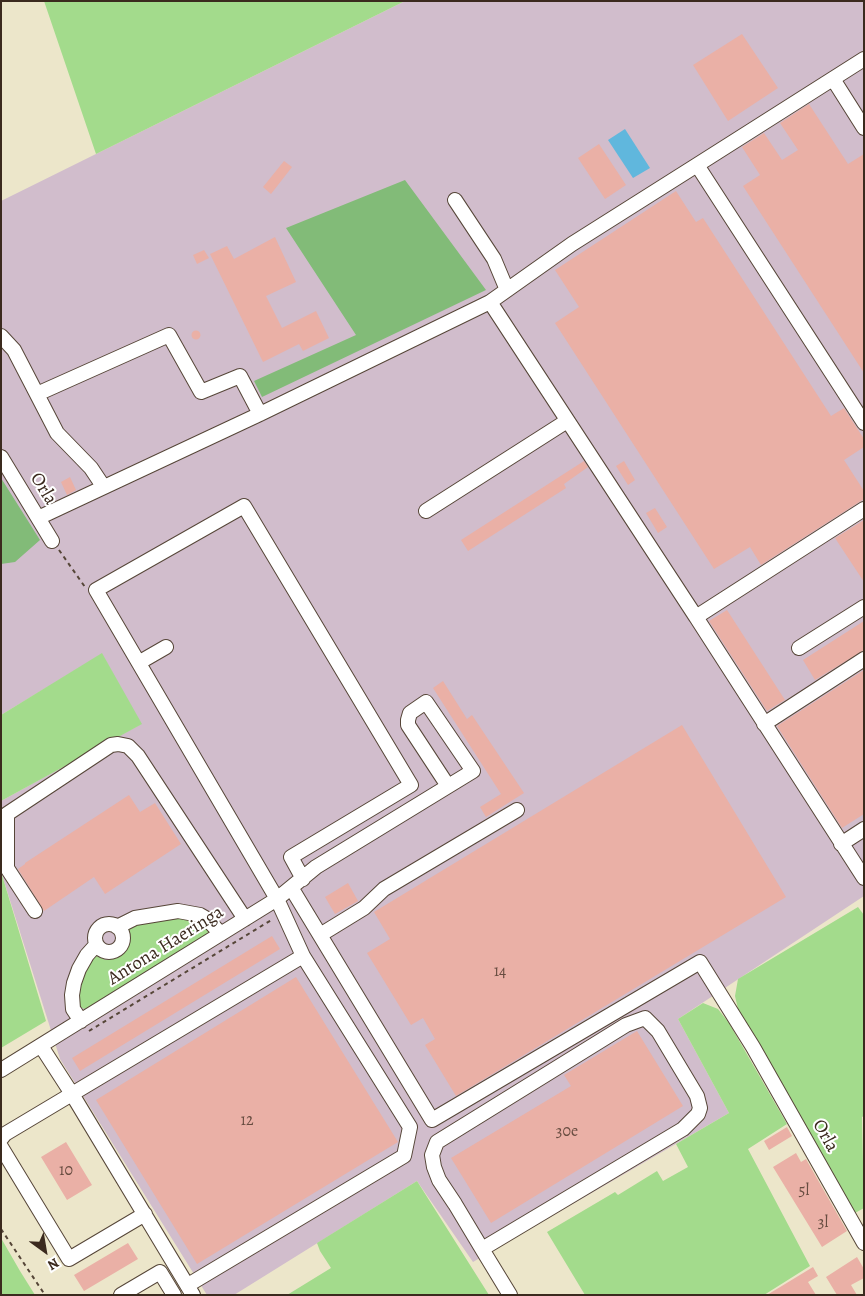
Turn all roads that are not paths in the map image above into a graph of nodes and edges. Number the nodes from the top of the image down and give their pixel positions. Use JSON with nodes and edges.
{"nodes":[{"id":1,"x":864,"y":59,"type":"edge"},
{"id":2,"x":833,"y":79,"type":"junction"},
{"id":3,"x":864,"y":128,"type":"edge"},
{"id":4,"x":697,"y":165,"type":"junction"},
{"id":5,"x":455,"y":200,"type":"dead end"},
{"id":6,"x":507,"y":290,"type":"junction"},
{"id":7,"x":490,"y":302,"type":"junction"},
{"id":8,"x":1,"y":336,"type":"edge"},
{"id":9,"x":37,"y":394,"type":"junction"},
{"id":10,"x":260,"y":414,"type":"junction"},
{"id":11,"x":568,"y":421,"type":"junction"},
{"id":12,"x":864,"y":423,"type":"edge"},
{"id":13,"x":1,"y":457,"type":"edge"},
{"id":14,"x":103,"y":486,"type":"junction"},
{"id":15,"x":864,"y":509,"type":"edge"},
{"id":16,"x":426,"y":511,"type":"dead end"},
{"id":17,"x":38,"y":518,"type":"junction"},
{"id":18,"x":52,"y":541,"type":"road end"},
{"id":19,"x":864,"y":607,"type":"edge"},
{"id":20,"x":696,"y":617,"type":"junction"},
{"id":21,"x":166,"y":647,"type":"dead end"},
{"id":22,"x":799,"y":648,"type":"dead end"},
{"id":23,"x":864,"y":659,"type":"edge"},
{"id":24,"x":140,"y":662,"type":"junction"},
{"id":25,"x":764,"y":724,"type":"junction"},
{"id":26,"x":448,"y":786,"type":"junction"},
{"id":27,"x":517,"y":810,"type":"dead end"},
{"id":28,"x":864,"y":829,"type":"edge"},
{"id":29,"x":842,"y":844,"type":"junction"},
{"id":30,"x":864,"y":878,"type":"edge"},
{"id":31,"x":303,"y":879,"type":"junction"},
{"id":32,"x":292,"y":889,"type":"junction"},
{"id":33,"x":277,"y":899,"type":"junction"},
{"id":34,"x":35,"y":912,"type":"dead end"},
{"id":35,"x":245,"y":919,"type":"junction"},
{"id":36,"x":117,"y":927,"type":"junction"},
{"id":37,"x":221,"y":934,"type":"junction"},
{"id":38,"x":320,"y":935,"type":"junction"},
{"id":39,"x":96,"y":945,"type":"junction"},
{"id":40,"x":303,"y":956,"type":"junction"},
{"id":41,"x":81,"y":1021,"type":"junction"},
{"id":42,"x":41,"y":1046,"type":"junction"},
{"id":43,"x":1,"y":1070,"type":"edge"},
{"id":44,"x":72,"y":1094,"type":"junction"},
{"id":45,"x":1,"y":1139,"type":"edge"},
{"id":46,"x":1,"y":1147,"type":"edge"},
{"id":47,"x":144,"y":1214,"type":"junction"},
{"id":48,"x":864,"y":1243,"type":"edge"},
{"id":49,"x":482,"y":1249,"type":"junction"},
{"id":50,"x":190,"y":1290,"type":"edge"},
{"id":51,"x":121,"y":1295,"type":"edge"},
{"id":52,"x":174,"y":1295,"type":"edge"},
{"id":53,"x":510,"y":1295,"type":"edge"}],
"edges":[{"from":1,"to":2,"type":"street"},
{"from":2,"to":3,"type":"street"},
{"from":2,"to":4,"type":"street"},
{"from":4,"to":6,"type":"street"},
{"from":4,"to":12,"type":"street"},
{"from":5,"to":6,"type":"street"},
{"from":6,"to":7,"type":"street"},
{"from":7,"to":10,"type":"street"},
{"from":7,"to":11,"type":"street"},
{"from":8,"to":9,"type":"street"},
{"from":9,"to":10,"type":"street"},
{"from":9,"to":14,"type":"street"},
{"from":10,"to":14,"type":"street"},
{"from":11,"to":16,"type":"street"},
{"from":11,"to":20,"type":"street"},
{"from":13,"to":17,"type":"street","name":"Orla"},
{"from":14,"to":17,"type":"street"},
{"from":15,"to":20,"type":"street"},
{"from":17,"to":18,"type":"street","name":"Orla"},
{"from":19,"to":22,"type":"street"},
{"from":20,"to":25,"type":"street"},
{"from":21,"to":24,"type":"street"},
{"from":23,"to":25,"type":"street"},
{"from":24,"to":31,"type":"street"},
{"from":24,"to":33,"type":"street"},
{"from":25,"to":29,"type":"street"},
{"from":26,"to":26,"type":"street","name":"Antona Haeringa"},
{"from":26,"to":31,"type":"street","name":"Antona Haeringa"},
{"from":27,"to":38,"type":"street"},
{"from":28,"to":29,"type":"street"},
{"from":29,"to":30,"type":"street"},
{"from":31,"to":32,"type":"street","name":"Antona Haeringa"},
{"from":32,"to":33,"type":"street","name":"Antona Haeringa"},
{"from":32,"to":38,"type":"street"},
{"from":33,"to":35,"type":"street","name":"Antona Haeringa"},
{"from":33,"to":40,"type":"street"},
{"from":34,"to":35,"type":"street"},
{"from":35,"to":37,"type":"street","name":"Antona Haeringa"},
{"from":36,"to":37,"type":"street"},
{"from":36,"to":39,"type":"street"},
{"from":36,"to":39,"type":"street"},
{"from":37,"to":41,"type":"street","name":"Antona Haeringa"},
{"from":38,"to":48,"type":"street","name":"Orla"},
{"from":39,"to":41,"type":"street"},
{"from":40,"to":44,"type":"street"},
{"from":40,"to":50,"type":"street"},
{"from":41,"to":42,"type":"street","name":"Antona Haeringa"},
{"from":42,"to":43,"type":"street","name":"Antona Haeringa"},
{"from":42,"to":44,"type":"street"},
{"from":44,"to":45,"type":"street"},
{"from":44,"to":47,"type":"street"},
{"from":46,"to":47,"type":"street"},
{"from":47,"to":50,"type":"street"},
{"from":49,"to":49,"type":"street"},
{"from":49,"to":53,"type":"street"},
{"from":51,"to":52,"type":"street"}]}
